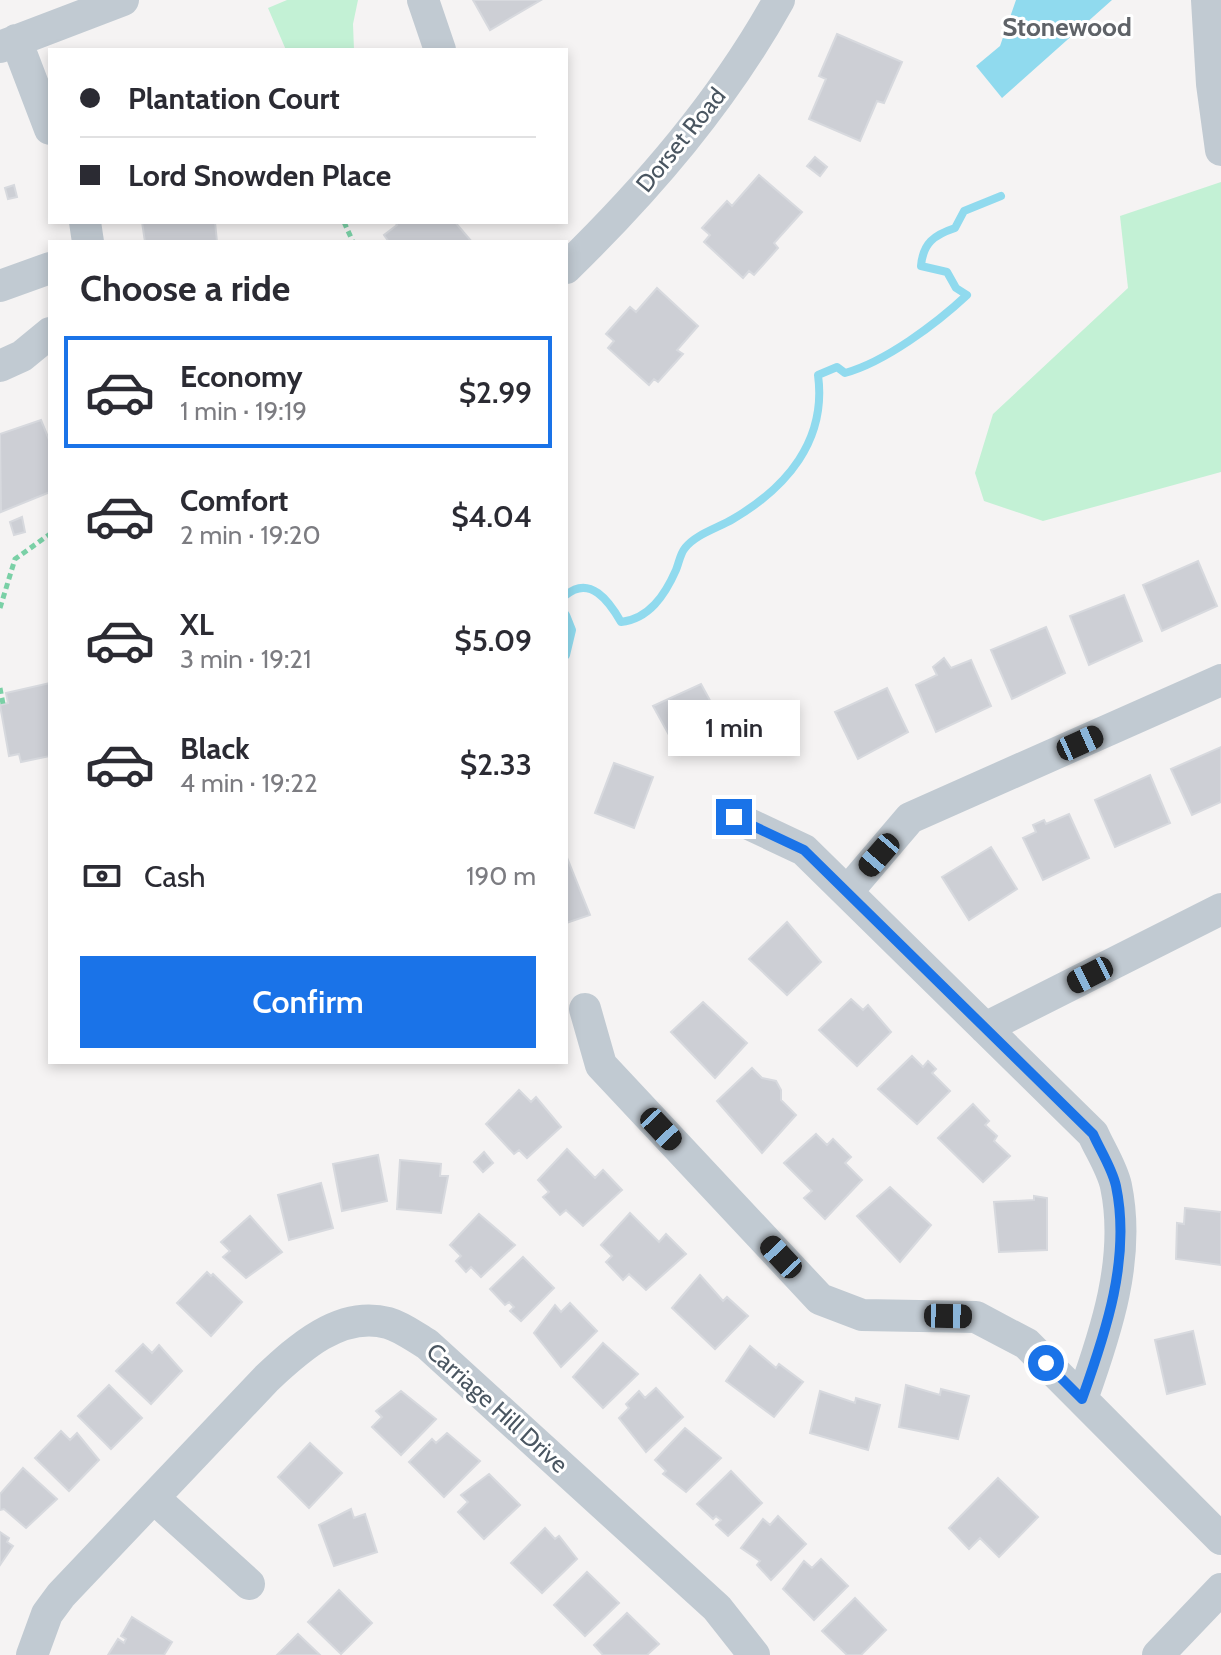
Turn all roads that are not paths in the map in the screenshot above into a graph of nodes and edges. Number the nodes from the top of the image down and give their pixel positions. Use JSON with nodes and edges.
{"nodes":[{"id":1,"x":123,"y":0,"type":"edge"},
{"id":2,"x":423,"y":0,"type":"edge"},
{"id":3,"x":779,"y":0,"type":"edge"},
{"id":4,"x":1207,"y":0,"type":"edge"},
{"id":5,"x":8,"y":44,"type":"edge"},
{"id":6,"x":440,"y":48,"type":"edge"},
{"id":7,"x":48,"y":125,"type":"edge"},
{"id":8,"x":1221,"y":150,"type":"edge"},
{"id":9,"x":568,"y":266,"type":"edge"},
{"id":10,"x":48,"y":269,"type":"edge"},
{"id":11,"x":0,"y":286,"type":"edge"},
{"id":12,"x":48,"y":335,"type":"edge"},
{"id":13,"x":0,"y":366,"type":"edge"},
{"id":14,"x":1221,"y":680,"type":"edge"},
{"id":15,"x":734,"y":817,"type":"dead end"},
{"id":16,"x":847,"y":892,"type":"junction"},
{"id":17,"x":1221,"y":909,"type":"edge"},
{"id":18,"x":585,"y":1009,"type":"dead end"},
{"id":19,"x":985,"y":1028,"type":"junction"},
{"id":20,"x":1082,"y":1399,"type":"junction"},
{"id":21,"x":155,"y":1499,"type":"junction"},
{"id":22,"x":1221,"y":1539,"type":"edge"},
{"id":23,"x":249,"y":1584,"type":"dead end"},
{"id":24,"x":1221,"y":1589,"type":"edge"},
{"id":25,"x":1164,"y":1653,"type":"edge"},
{"id":26,"x":32,"y":1655,"type":"edge"},
{"id":27,"x":754,"y":1655,"type":"edge"}],
"edges":[{"from":1,"to":5,"type":"street"},
{"from":2,"to":6,"type":"street"},
{"from":3,"to":9,"type":"street","name":"Dorset Road"},
{"from":4,"to":8,"type":"street"},
{"from":5,"to":7,"type":"street"},
{"from":10,"to":11,"type":"street"},
{"from":12,"to":13,"type":"street"},
{"from":14,"to":16,"type":"street"},
{"from":15,"to":16,"type":"street"},
{"from":16,"to":19,"type":"street"},
{"from":17,"to":19,"type":"street"},
{"from":18,"to":20,"type":"street"},
{"from":19,"to":20,"type":"street"},
{"from":20,"to":22,"type":"street"},
{"from":21,"to":23,"type":"street"},
{"from":21,"to":26,"type":"street","name":"Carriage Hill Drive"},
{"from":21,"to":27,"type":"street","name":"Carriage Hill Drive"},
{"from":24,"to":25,"type":"street"}]}
